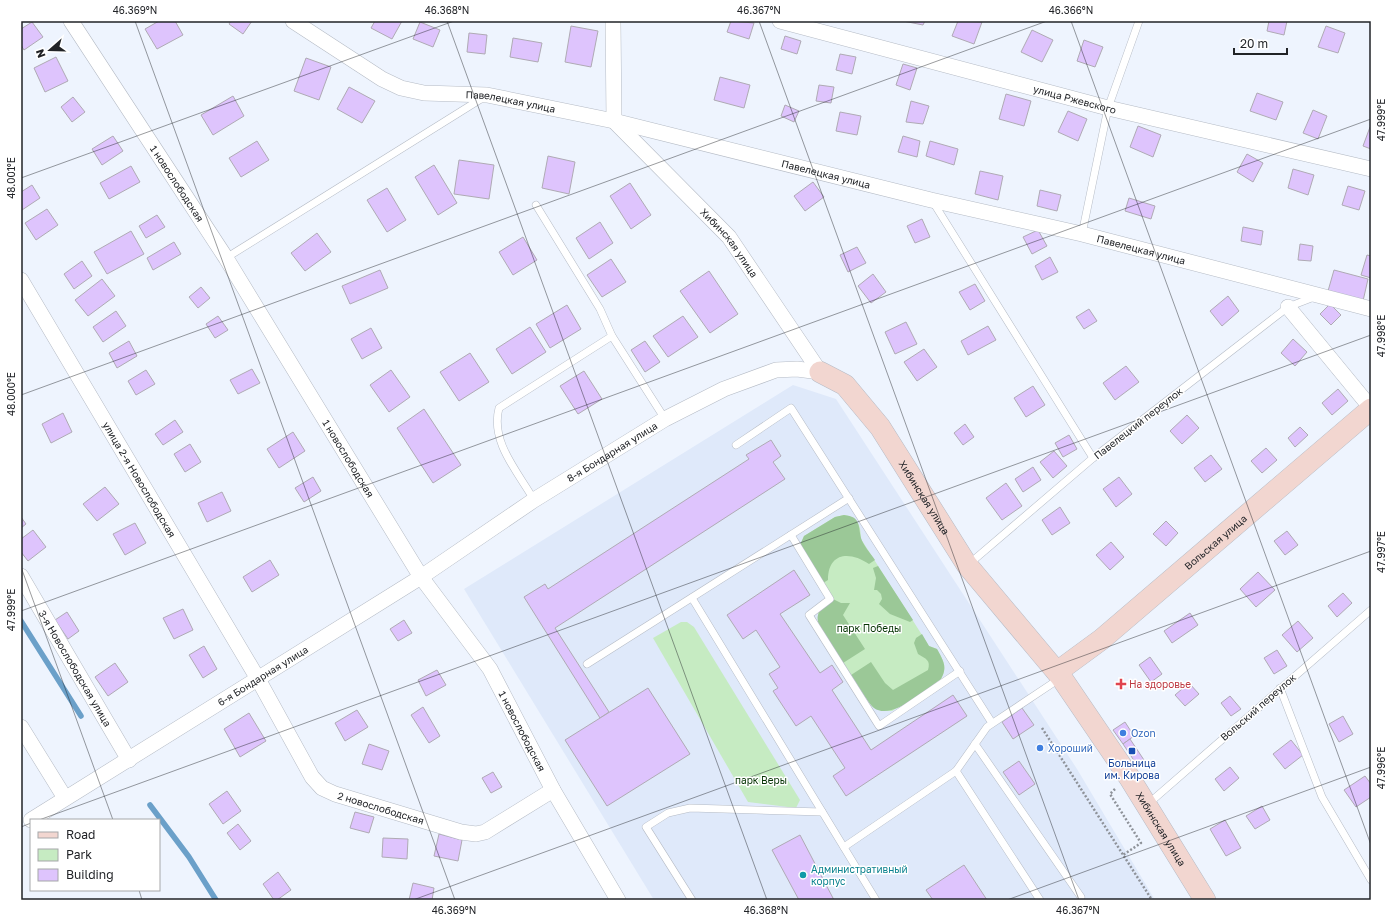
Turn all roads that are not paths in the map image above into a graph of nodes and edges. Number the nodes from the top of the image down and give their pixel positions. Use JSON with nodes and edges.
{"nodes":[{"id":1,"x":71,"y":21,"type":"edge"},
{"id":2,"x":293,"y":21,"type":"edge"},
{"id":3,"x":613,"y":21,"type":"edge"},
{"id":4,"x":780,"y":21,"type":"edge"},
{"id":5,"x":1139,"y":21,"type":"edge"},
{"id":6,"x":487,"y":95,"type":"junction"},
{"id":7,"x":1108,"y":108,"type":"junction"},
{"id":8,"x":614,"y":121,"type":"junction"},
{"id":9,"x":1371,"y":169,"type":"edge"},
{"id":10,"x":931,"y":200,"type":"junction"},
{"id":11,"x":536,"y":205,"type":"dead end"},
{"id":12,"x":1082,"y":234,"type":"junction"},
{"id":13,"x":226,"y":258,"type":"junction"},
{"id":14,"x":21,"y":280,"type":"edge"},
{"id":15,"x":1318,"y":295,"type":"junction"},
{"id":16,"x":1288,"y":307,"type":"junction"},
{"id":17,"x":1371,"y":309,"type":"edge"},
{"id":18,"x":612,"y":336,"type":"junction"},
{"id":19,"x":820,"y":372,"type":"junction"},
{"id":20,"x":1371,"y":408,"type":"edge"},
{"id":21,"x":665,"y":419,"type":"junction"},
{"id":22,"x":736,"y":445,"type":"dead end"},
{"id":23,"x":1093,"y":458,"type":"junction"},
{"id":24,"x":849,"y":498,"type":"junction"},
{"id":25,"x":534,"y":500,"type":"junction"},
{"id":26,"x":790,"y":535,"type":"junction"},
{"id":27,"x":967,"y":565,"type":"junction"},
{"id":28,"x":21,"y":576,"type":"edge"},
{"id":29,"x":421,"y":577,"type":"junction"},
{"id":30,"x":692,"y":598,"type":"junction"},
{"id":31,"x":1371,"y":610,"type":"edge"},
{"id":32,"x":587,"y":664,"type":"dead end"},
{"id":33,"x":960,"y":672,"type":"junction"},
{"id":34,"x":1059,"y":675,"type":"junction"},
{"id":35,"x":258,"y":679,"type":"junction"},
{"id":36,"x":1280,"y":688,"type":"junction"},
{"id":37,"x":992,"y":723,"type":"junction"},
{"id":38,"x":21,"y":727,"type":"edge"},
{"id":39,"x":975,"y":744,"type":"junction"},
{"id":40,"x":128,"y":760,"type":"junction"},
{"id":41,"x":956,"y":771,"type":"junction"},
{"id":42,"x":553,"y":790,"type":"junction"},
{"id":43,"x":65,"y":798,"type":"junction"},
{"id":44,"x":1146,"y":806,"type":"junction"},
{"id":45,"x":822,"y":812,"type":"junction"},
{"id":46,"x":33,"y":819,"type":"edge"},
{"id":47,"x":30,"y":821,"type":"edge"},
{"id":48,"x":21,"y":827,"type":"edge"},
{"id":49,"x":844,"y":847,"type":"junction"},
{"id":50,"x":1371,"y":880,"type":"edge"},
{"id":51,"x":1081,"y":897,"type":"dead end"},
{"id":52,"x":618,"y":900,"type":"edge"},
{"id":53,"x":692,"y":900,"type":"edge"},
{"id":54,"x":876,"y":900,"type":"edge"},
{"id":55,"x":1040,"y":900,"type":"edge"},
{"id":56,"x":1205,"y":900,"type":"edge"}],
"edges":[{"from":1,"to":13,"type":"street","name":"1 новослободская"},
{"from":2,"to":6,"type":"street","name":"Павелецкая улица"},
{"from":3,"to":8,"type":"street"},
{"from":4,"to":7,"type":"street","name":"улица Ржевского"},
{"from":5,"to":7,"type":"lane"},
{"from":6,"to":8,"type":"street","name":"Павелецкая улица"},
{"from":6,"to":13,"type":"lane"},
{"from":7,"to":9,"type":"street","name":"улица Ржевского"},
{"from":7,"to":12,"type":"lane"},
{"from":8,"to":10,"type":"street","name":"Павелецкая улица"},
{"from":8,"to":19,"type":"street","name":"Хибинская улица"},
{"from":10,"to":12,"type":"street","name":"Павелецкая улица"},
{"from":10,"to":23,"type":"lane"},
{"from":11,"to":18,"type":"lane"},
{"from":12,"to":15,"type":"street","name":"Павелецкая улица"},
{"from":13,"to":29,"type":"street","name":"1 новослободская"},
{"from":14,"to":35,"type":"street","name":"улица 2-я Новослободская"},
{"from":15,"to":16,"type":"lane","name":"Павелецкий переулок"},
{"from":15,"to":17,"type":"street","name":"Павелецкая улица"},
{"from":16,"to":20,"type":"street"},
{"from":16,"to":23,"type":"lane","name":"Павелецкий переулок"},
{"from":18,"to":21,"type":"lane"},
{"from":18,"to":25,"type":"lane"},
{"from":19,"to":21,"type":"street","name":"8-я Бондарная улица"},
{"from":19,"to":27,"type":"street","name":"Хибинская улица"},
{"from":20,"to":34,"type":"street","name":"Вольская улица"},
{"from":21,"to":25,"type":"street","name":"8-я Бондарная улица"},
{"from":22,"to":24,"type":"lane"},
{"from":23,"to":27,"type":"lane","name":"Павелецкий переулок"},
{"from":24,"to":26,"type":"lane"},
{"from":24,"to":33,"type":"lane"},
{"from":25,"to":29,"type":"street","name":"8-я Бондарная улица"},
{"from":26,"to":30,"type":"lane"},
{"from":26,"to":33,"type":"lane"},
{"from":27,"to":34,"type":"street","name":"Хибинская улица"},
{"from":28,"to":40,"type":"street","name":"3-я Новослободская улица"},
{"from":29,"to":35,"type":"street","name":"6-я Бондарная улица"},
{"from":29,"to":42,"type":"street","name":"1 новослободская"},
{"from":30,"to":32,"type":"lane"},
{"from":30,"to":45,"type":"lane"},
{"from":31,"to":36,"type":"lane","name":"Вольский переулок"},
{"from":33,"to":37,"type":"lane"},
{"from":34,"to":37,"type":"lane"},
{"from":34,"to":44,"type":"street","name":"Хибинская улица"},
{"from":35,"to":40,"type":"street","name":"6-я Бондарная улица"},
{"from":35,"to":42,"type":"street","name":"2 новослободская"},
{"from":36,"to":44,"type":"lane","name":"Вольский переулок"},
{"from":36,"to":50,"type":"lane"},
{"from":37,"to":39,"type":"lane"},
{"from":38,"to":43,"type":"street"},
{"from":39,"to":41,"type":"lane"},
{"from":39,"to":51,"type":"lane"},
{"from":40,"to":43,"type":"street","name":"6-я Бондарная улица"},
{"from":41,"to":49,"type":"lane"},
{"from":41,"to":55,"type":"lane"},
{"from":42,"to":52,"type":"street","name":"1 новослободская"},
{"from":43,"to":46,"type":"street","name":"6-я Бондарная улица"},
{"from":44,"to":56,"type":"street","name":"Хибинская улица"},
{"from":45,"to":49,"type":"lane"},
{"from":45,"to":53,"type":"lane"},
{"from":47,"to":48,"type":"street","name":"6-я Бондарная улица"},
{"from":49,"to":54,"type":"lane"}]}
